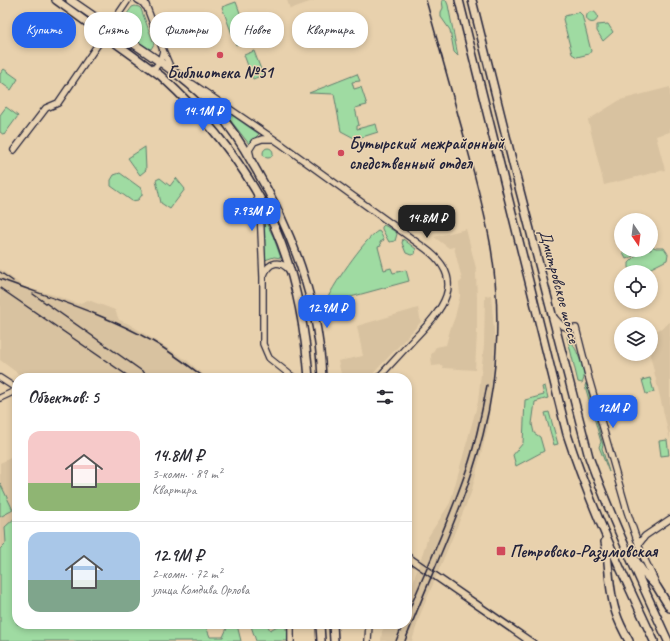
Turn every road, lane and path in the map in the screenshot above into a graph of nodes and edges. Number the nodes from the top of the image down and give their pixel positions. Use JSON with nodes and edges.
{"nodes":[{"id":1,"x":56,"y":0,"type":"edge"},
{"id":2,"x":70,"y":0,"type":"edge"},
{"id":3,"x":132,"y":0,"type":"edge"},
{"id":4,"x":138,"y":0,"type":"edge"},
{"id":5,"x":459,"y":0,"type":"edge"},
{"id":6,"x":472,"y":0,"type":"edge"},
{"id":7,"x":127,"y":2,"type":"edge"},
{"id":8,"x":145,"y":3,"type":"edge"},
{"id":9,"x":87,"y":12,"type":"edge"},
{"id":10,"x":120,"y":12,"type":"edge"},
{"id":11,"x":84,"y":20,"type":"edge"},
{"id":12,"x":95,"y":48,"type":"edge"},
{"id":13,"x":122,"y":48,"type":"edge"},
{"id":14,"x":140,"y":48,"type":"edge"},
{"id":15,"x":163,"y":50,"type":"junction"},
{"id":16,"x":160,"y":62,"type":"junction"},
{"id":17,"x":153,"y":70,"type":"junction"},
{"id":18,"x":173,"y":71,"type":"junction"},
{"id":19,"x":179,"y":77,"type":"junction"},
{"id":20,"x":273,"y":139,"type":"junction"},
{"id":21,"x":14,"y":150,"type":"dead end"},
{"id":22,"x":252,"y":162,"type":"junction"},
{"id":23,"x":253,"y":186,"type":"junction"},
{"id":24,"x":289,"y":270,"type":"junction"},
{"id":25,"x":263,"y":277,"type":"junction"},
{"id":26,"x":551,"y":314,"type":"junction"},
{"id":27,"x":288,"y":373,"type":"edge"},
{"id":28,"x":308,"y":373,"type":"edge"},
{"id":29,"x":322,"y":373,"type":"edge"},
{"id":30,"x":383,"y":373,"type":"edge"},
{"id":31,"x":0,"y":378,"type":"edge"},
{"id":32,"x":12,"y":386,"type":"edge"},
{"id":33,"x":12,"y":392,"type":"edge"},
{"id":34,"x":0,"y":398,"type":"edge"},
{"id":35,"x":670,"y":520,"type":"edge"},
{"id":36,"x":603,"y":530,"type":"junction"},
{"id":37,"x":635,"y":535,"type":"junction"},
{"id":38,"x":647,"y":535,"type":"junction"},
{"id":39,"x":638,"y":545,"type":"junction"},
{"id":40,"x":624,"y":546,"type":"junction"},
{"id":41,"x":657,"y":587,"type":"junction"},
{"id":42,"x":670,"y":608,"type":"edge"},
{"id":43,"x":291,"y":629,"type":"edge"},
{"id":44,"x":320,"y":629,"type":"edge"},
{"id":45,"x":333,"y":629,"type":"edge"},
{"id":46,"x":369,"y":629,"type":"edge"},
{"id":47,"x":291,"y":641,"type":"edge"},
{"id":48,"x":321,"y":641,"type":"edge"},
{"id":49,"x":334,"y":641,"type":"edge"},
{"id":50,"x":368,"y":641,"type":"edge"},
{"id":51,"x":628,"y":641,"type":"edge"},
{"id":52,"x":654,"y":641,"type":"edge"},
{"id":53,"x":668,"y":641,"type":"edge"}],
"edges":[{"from":1,"to":11,"type":"main road"},
{"from":2,"to":9,"type":"main road"},
{"from":3,"to":7,"type":"street"},
{"from":4,"to":8,"type":"street"},
{"from":5,"to":36,"type":"main road","name":"Дмитровское шоссе"},
{"from":6,"to":26,"type":"main road","name":"Дмитровское шоссе"},
{"from":7,"to":10,"type":"street"},
{"from":8,"to":15,"type":"street"},
{"from":12,"to":21,"type":"street"},
{"from":13,"to":17,"type":"main road"},
{"from":14,"to":16,"type":"main road"},
{"from":15,"to":16,"type":"street"},
{"from":15,"to":18,"type":"street"},
{"from":16,"to":17,"type":"street"},
{"from":16,"to":18,"type":"main road"},
{"from":17,"to":23,"type":"main road"},
{"from":18,"to":19,"type":"main road"},
{"from":19,"to":20,"type":"street"},
{"from":19,"to":22,"type":"main road"},
{"from":20,"to":22,"type":"street"},
{"from":20,"to":30,"type":"street"},
{"from":22,"to":29,"type":"main road"},
{"from":23,"to":24,"type":"main road"},
{"from":23,"to":25,"type":"street"},
{"from":24,"to":25,"type":"street"},
{"from":24,"to":28,"type":"main road"},
{"from":25,"to":27,"type":"street"},
{"from":26,"to":37,"type":"street"},
{"from":26,"to":40,"type":"main road","name":"Дмитровское шоссе"},
{"from":31,"to":32,"type":"street"},
{"from":33,"to":34,"type":"street"},
{"from":35,"to":38,"type":"street"},
{"from":36,"to":51,"type":"main road"},
{"from":36,"to":52,"type":"main road"},
{"from":37,"to":38,"type":"street"},
{"from":37,"to":39,"type":"street"},
{"from":38,"to":39,"type":"street"},
{"from":39,"to":41,"type":"street"},
{"from":40,"to":41,"type":"main road"},
{"from":40,"to":53,"type":"main road","name":"Дмитровское шоссе"},
{"from":41,"to":42,"type":"main road"},
{"from":43,"to":47,"type":"street"},
{"from":44,"to":48,"type":"main road"},
{"from":45,"to":49,"type":"main road"},
{"from":46,"to":50,"type":"street"}]}
